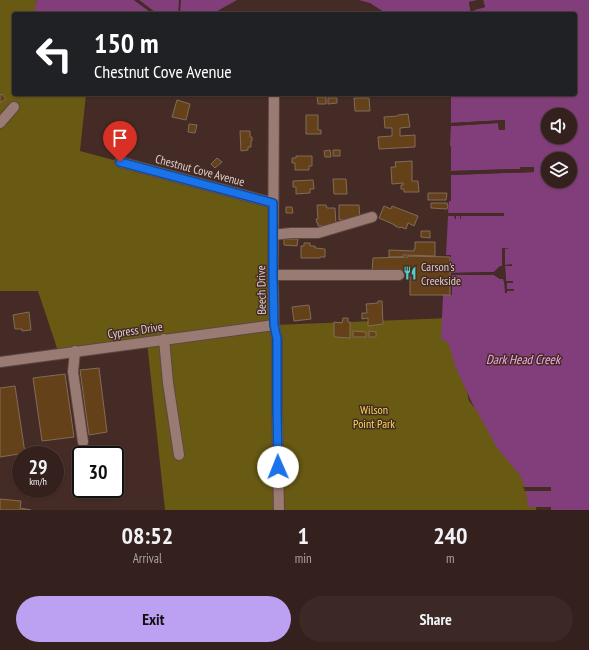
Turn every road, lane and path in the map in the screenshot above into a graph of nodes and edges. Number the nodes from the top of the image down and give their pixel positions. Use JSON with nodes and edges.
{"nodes":[{"id":1,"x":274,"y":96,"type":"edge"},
{"id":2,"x":14,"y":107,"type":"dead end"},
{"id":3,"x":0,"y":123,"type":"edge"},
{"id":4,"x":120,"y":162,"type":"dead end"},
{"id":5,"x":273,"y":203,"type":"junction"},
{"id":6,"x":372,"y":217,"type":"dead end"},
{"id":7,"x":273,"y":235,"type":"junction"},
{"id":8,"x":273,"y":275,"type":"junction"},
{"id":9,"x":399,"y":275,"type":"dead end"},
{"id":10,"x":274,"y":325,"type":"junction"},
{"id":11,"x":164,"y":339,"type":"junction"},
{"id":12,"x":76,"y":351,"type":"junction"},
{"id":13,"x":0,"y":362,"type":"edge"},
{"id":14,"x":83,"y":442,"type":"dead end"},
{"id":15,"x":179,"y":455,"type":"dead end"},
{"id":16,"x":279,"y":510,"type":"edge"}],
"edges":[{"from":1,"to":5,"type":"street","name":"Beech Drive"},
{"from":2,"to":3,"type":"street"},
{"from":4,"to":5,"type":"street","name":"Chestnut Cove Avenue"},
{"from":5,"to":7,"type":"street","name":"Beech Drive"},
{"from":6,"to":7,"type":"street"},
{"from":7,"to":8,"type":"street","name":"Beech Drive"},
{"from":8,"to":9,"type":"street"},
{"from":8,"to":10,"type":"street","name":"Beech Drive"},
{"from":10,"to":11,"type":"street","name":"Cypress Drive"},
{"from":10,"to":16,"type":"street","name":"Beech Drive"},
{"from":11,"to":12,"type":"street","name":"Cypress Drive"},
{"from":11,"to":15,"type":"street"},
{"from":12,"to":13,"type":"street","name":"Cypress Drive"},
{"from":12,"to":14,"type":"street"}]}
